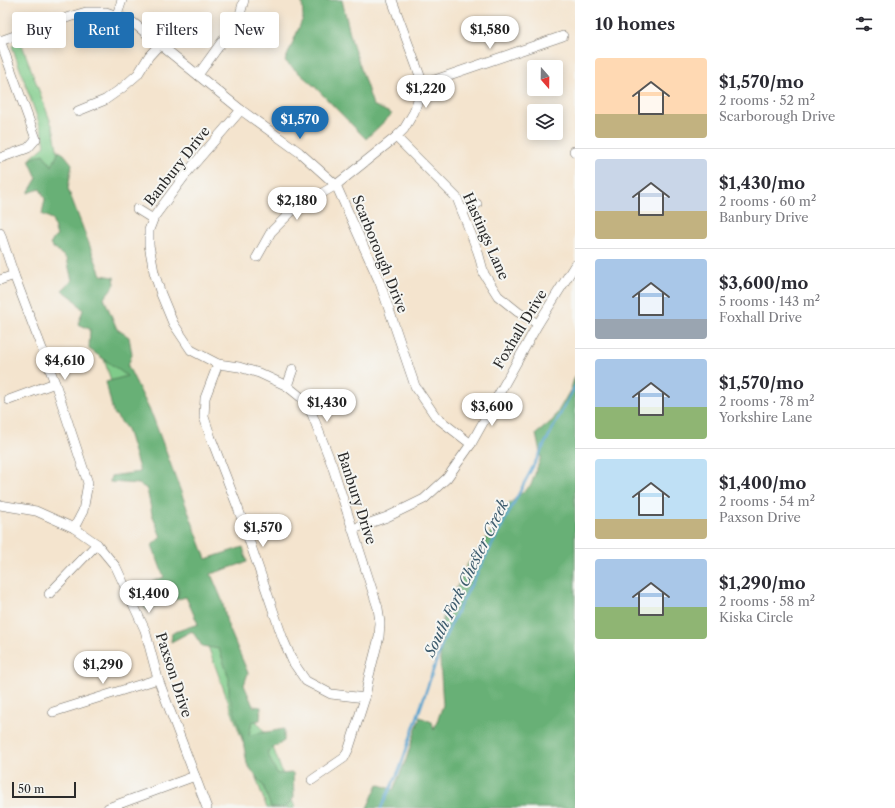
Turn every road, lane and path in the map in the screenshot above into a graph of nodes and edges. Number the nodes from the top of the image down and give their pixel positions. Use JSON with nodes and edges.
{"nodes":[{"id":1,"x":122,"y":0,"type":"edge"},
{"id":2,"x":244,"y":0,"type":"edge"},
{"id":3,"x":392,"y":0,"type":"edge"},
{"id":4,"x":118,"y":12,"type":"edge"},
{"id":5,"x":74,"y":16,"type":"edge"},
{"id":6,"x":134,"y":23,"type":"edge"},
{"id":7,"x":142,"y":30,"type":"edge"},
{"id":8,"x":562,"y":36,"type":"dead end"},
{"id":9,"x":0,"y":41,"type":"edge"},
{"id":10,"x":156,"y":48,"type":"edge"},
{"id":11,"x":165,"y":48,"type":"edge"},
{"id":12,"x":198,"y":75,"type":"junction"},
{"id":13,"x":423,"y":84,"type":"junction"},
{"id":14,"x":241,"y":110,"type":"junction"},
{"id":15,"x":78,"y":111,"type":"dead end"},
{"id":16,"x":396,"y":137,"type":"junction"},
{"id":17,"x":0,"y":158,"type":"edge"},
{"id":18,"x":336,"y":185,"type":"junction"},
{"id":19,"x":477,"y":204,"type":"dead end"},
{"id":20,"x":136,"y":210,"type":"dead end"},
{"id":21,"x":462,"y":211,"type":"junction"},
{"id":22,"x":153,"y":219,"type":"junction"},
{"id":23,"x":0,"y":233,"type":"edge"},
{"id":24,"x":257,"y":257,"type":"dead end"},
{"id":25,"x":575,"y":265,"type":"edge"},
{"id":26,"x":14,"y":275,"type":"junction"},
{"id":27,"x":0,"y":280,"type":"edge"},
{"id":28,"x":538,"y":324,"type":"junction"},
{"id":29,"x":218,"y":364,"type":"junction"},
{"id":30,"x":294,"y":369,"type":"dead end"},
{"id":31,"x":55,"y":383,"type":"junction"},
{"id":32,"x":287,"y":386,"type":"junction"},
{"id":33,"x":9,"y":400,"type":"dead end"},
{"id":34,"x":471,"y":444,"type":"junction"},
{"id":35,"x":0,"y":505,"type":"edge"},
{"id":36,"x":74,"y":528,"type":"junction"},
{"id":37,"x":353,"y":529,"type":"junction"},
{"id":38,"x":97,"y":544,"type":"junction"},
{"id":39,"x":49,"y":594,"type":"dead end"},
{"id":40,"x":158,"y":679,"type":"junction"},
{"id":41,"x":365,"y":698,"type":"junction"},
{"id":42,"x":53,"y":712,"type":"dead end"},
{"id":43,"x":195,"y":776,"type":"junction"},
{"id":44,"x":312,"y":780,"type":"dead end"},
{"id":45,"x":108,"y":808,"type":"edge"},
{"id":46,"x":206,"y":808,"type":"edge"}],
"edges":[{"from":1,"to":4,"type":"street"},
{"from":2,"to":12,"type":"street"},
{"from":3,"to":13,"type":"street"},
{"from":5,"to":9,"type":"street","name":"Scarborough Drive"},
{"from":6,"to":7,"type":"street","name":"Scarborough Drive"},
{"from":8,"to":13,"type":"street"},
{"from":9,"to":17,"type":"street"},
{"from":10,"to":15,"type":"street"},
{"from":11,"to":12,"type":"street","name":"Scarborough Drive"},
{"from":12,"to":14,"type":"street","name":"Scarborough Drive"},
{"from":13,"to":16,"type":"street"},
{"from":14,"to":18,"type":"street","name":"Scarborough Drive"},
{"from":14,"to":22,"type":"street","name":"Banbury Drive"},
{"from":16,"to":18,"type":"street"},
{"from":16,"to":21,"type":"street","name":"Hastings Lane"},
{"from":18,"to":24,"type":"street"},
{"from":18,"to":34,"type":"street","name":"Scarborough Drive"},
{"from":19,"to":21,"type":"street"},
{"from":20,"to":22,"type":"street"},
{"from":21,"to":28,"type":"street","name":"Hastings Lane"},
{"from":22,"to":29,"type":"street","name":"Banbury Drive"},
{"from":23,"to":26,"type":"street"},
{"from":25,"to":28,"type":"street","name":"Foxhall Drive"},
{"from":26,"to":27,"type":"street"},
{"from":26,"to":31,"type":"street"},
{"from":28,"to":34,"type":"street","name":"Foxhall Drive"},
{"from":29,"to":32,"type":"street","name":"Banbury Drive"},
{"from":29,"to":41,"type":"street"},
{"from":30,"to":32,"type":"street"},
{"from":31,"to":33,"type":"street"},
{"from":31,"to":36,"type":"street"},
{"from":32,"to":37,"type":"street","name":"Banbury Drive"},
{"from":34,"to":37,"type":"street","name":"Foxhall Drive"},
{"from":35,"to":36,"type":"street","name":"Paxson Drive"},
{"from":36,"to":38,"type":"street","name":"Paxson Drive"},
{"from":37,"to":41,"type":"street","name":"Banbury Drive"},
{"from":38,"to":39,"type":"street"},
{"from":38,"to":40,"type":"street","name":"Paxson Drive"},
{"from":40,"to":42,"type":"street"},
{"from":40,"to":43,"type":"street","name":"Paxson Drive"},
{"from":41,"to":44,"type":"street","name":"Banbury Drive"},
{"from":43,"to":45,"type":"street"},
{"from":43,"to":46,"type":"street","name":"Paxson Drive"}]}
